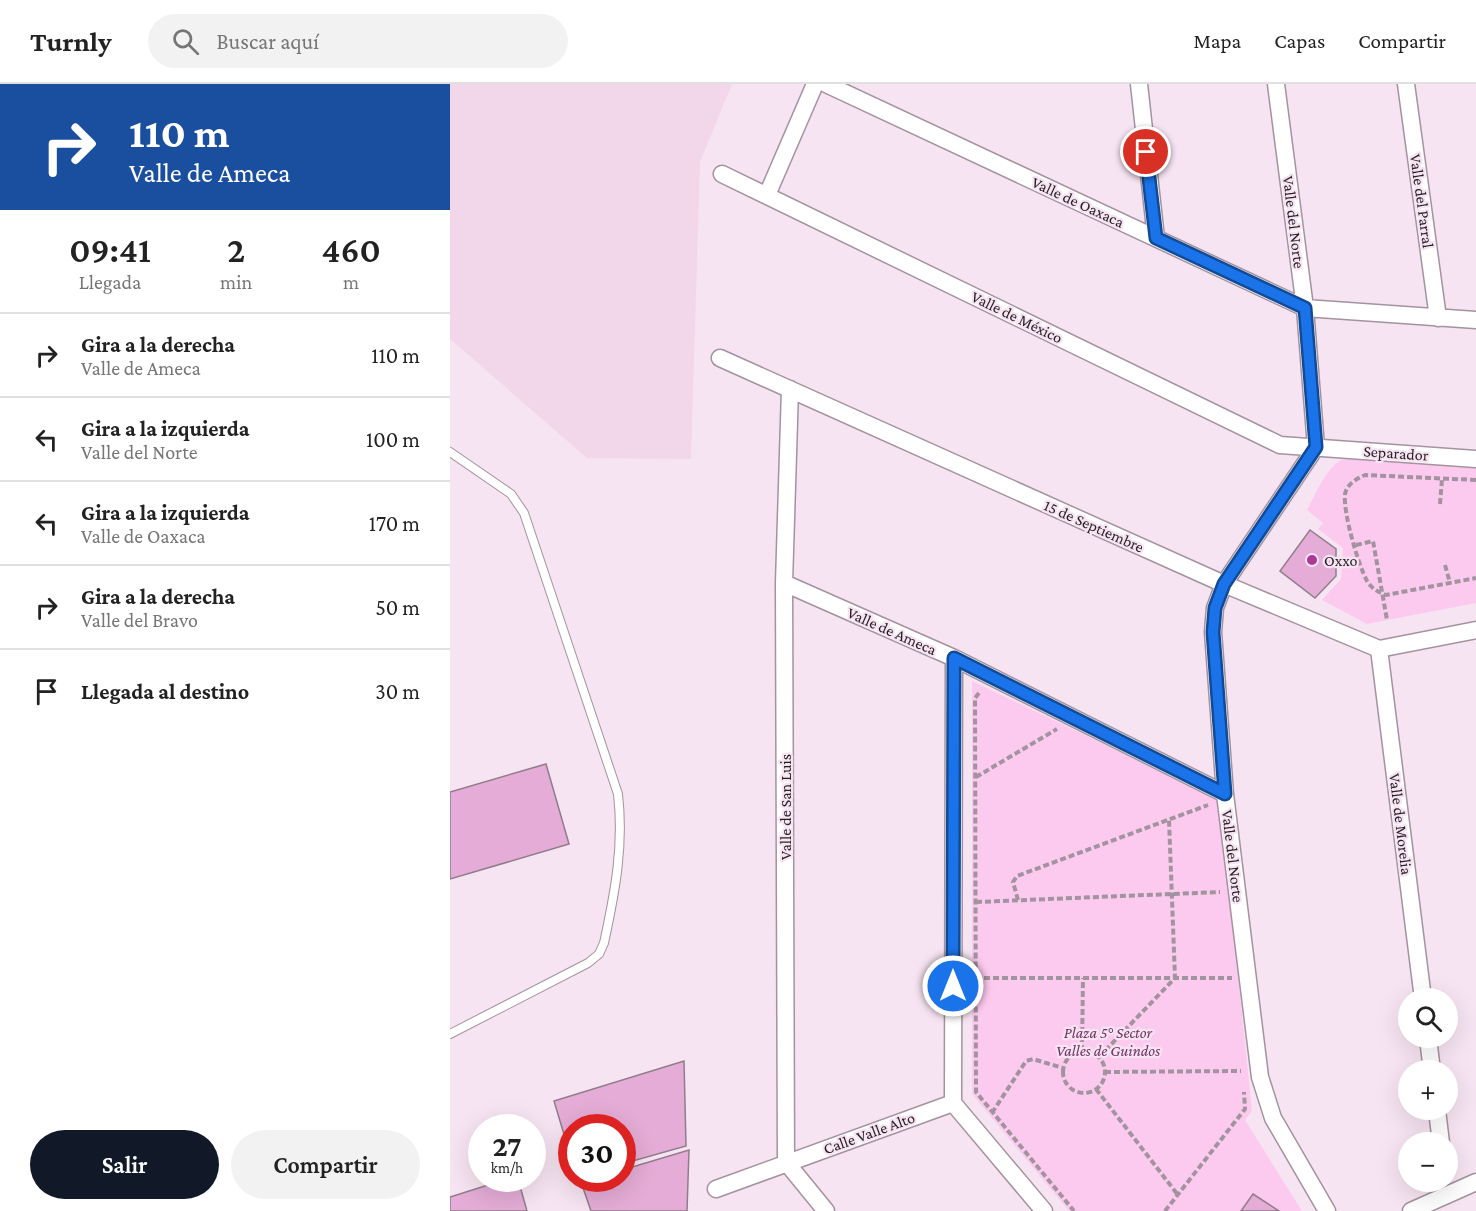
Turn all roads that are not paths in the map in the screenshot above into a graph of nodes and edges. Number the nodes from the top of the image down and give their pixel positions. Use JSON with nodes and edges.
{"nodes":[{"id":1,"x":815,"y":84,"type":"edge"},
{"id":2,"x":826,"y":84,"type":"edge"},
{"id":3,"x":1276,"y":84,"type":"edge"},
{"id":4,"x":1406,"y":84,"type":"edge"},
{"id":5,"x":1137,"y":85,"type":"edge"},
{"id":6,"x":722,"y":174,"type":"dead end"},
{"id":7,"x":767,"y":195,"type":"junction"},
{"id":8,"x":1156,"y":238,"type":"junction"},
{"id":9,"x":1305,"y":308,"type":"junction"},
{"id":10,"x":1438,"y":318,"type":"junction"},
{"id":11,"x":1476,"y":320,"type":"edge"},
{"id":12,"x":720,"y":358,"type":"dead end"},
{"id":13,"x":790,"y":389,"type":"junction"},
{"id":14,"x":1316,"y":447,"type":"junction"},
{"id":15,"x":450,"y":452,"type":"edge"},
{"id":16,"x":1476,"y":459,"type":"edge"},
{"id":17,"x":784,"y":583,"type":"junction"},
{"id":18,"x":1224,"y":584,"type":"junction"},
{"id":19,"x":1476,"y":630,"type":"edge"},
{"id":20,"x":1378,"y":649,"type":"junction"},
{"id":21,"x":954,"y":658,"type":"junction"},
{"id":22,"x":1225,"y":794,"type":"junction"},
{"id":23,"x":1422,"y":988,"type":"edge"},
{"id":24,"x":450,"y":1034,"type":"edge"},
{"id":25,"x":953,"y":1103,"type":"junction"},
{"id":26,"x":786,"y":1162,"type":"junction"},
{"id":27,"x":1476,"y":1182,"type":"edge"},
{"id":28,"x":1458,"y":1186,"type":"edge"},
{"id":29,"x":716,"y":1189,"type":"dead end"},
{"id":30,"x":1441,"y":1192,"type":"edge"},
{"id":31,"x":826,"y":1211,"type":"edge"},
{"id":32,"x":1044,"y":1211,"type":"edge"},
{"id":33,"x":1327,"y":1211,"type":"edge"},
{"id":34,"x":1411,"y":1211,"type":"edge"}],
"edges":[{"from":1,"to":7,"type":"street"},
{"from":2,"to":8,"type":"street","name":"Valle de Oaxaca"},
{"from":3,"to":9,"type":"street","name":"Valle del Norte"},
{"from":4,"to":10,"type":"street","name":"Valle del Parral"},
{"from":5,"to":8,"type":"street"},
{"from":6,"to":7,"type":"street","name":"Valle de México"},
{"from":7,"to":14,"type":"street","name":"Valle de México"},
{"from":8,"to":9,"type":"street","name":"Valle de Oaxaca"},
{"from":9,"to":10,"type":"street","name":"Valle de Oaxaca"},
{"from":9,"to":14,"type":"street","name":"Valle del Norte"},
{"from":10,"to":11,"type":"street","name":"Valle de Oaxaca"},
{"from":12,"to":13,"type":"street","name":"15 de Septiembre"},
{"from":13,"to":17,"type":"street","name":"Valle de San Luis"},
{"from":13,"to":18,"type":"street","name":"15 de Septiembre"},
{"from":14,"to":16,"type":"street","name":"Separador"},
{"from":14,"to":18,"type":"street","name":"Valle del Norte"},
{"from":15,"to":24,"type":"lane"},
{"from":17,"to":21,"type":"street","name":"Valle de Ameca"},
{"from":17,"to":26,"type":"street","name":"Valle de San Luis"},
{"from":18,"to":20,"type":"street","name":"15 de Septiembre"},
{"from":18,"to":22,"type":"street","name":"Valle del Norte"},
{"from":19,"to":20,"type":"street"},
{"from":20,"to":23,"type":"street","name":"Valle de Morelia"},
{"from":21,"to":22,"type":"street","name":"Valle de Ameca"},
{"from":21,"to":25,"type":"street"},
{"from":22,"to":33,"type":"street","name":"Valle del Norte"},
{"from":25,"to":26,"type":"street","name":"Calle Valle Alto"},
{"from":25,"to":32,"type":"street"},
{"from":26,"to":29,"type":"street","name":"Calle Valle Alto"},
{"from":26,"to":31,"type":"street"},
{"from":27,"to":28,"type":"street"},
{"from":30,"to":34,"type":"street"}]}
